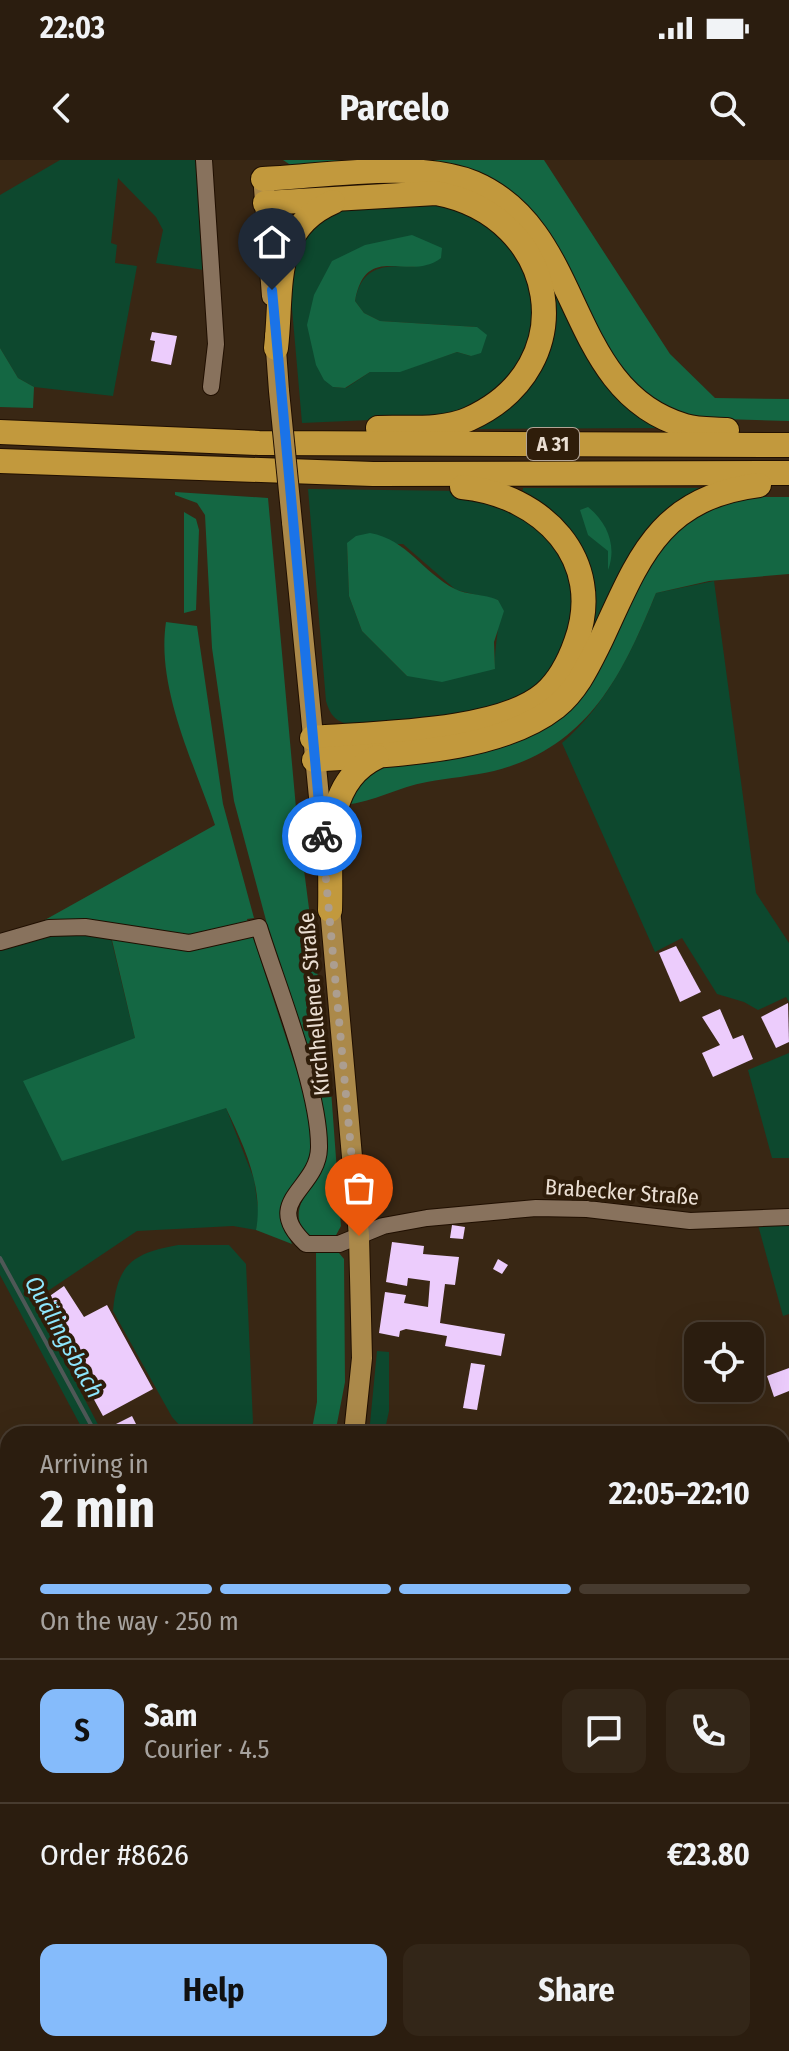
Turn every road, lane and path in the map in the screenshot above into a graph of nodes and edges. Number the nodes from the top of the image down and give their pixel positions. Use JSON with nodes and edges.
{"nodes":[{"id":1,"x":204,"y":160,"type":"edge"},
{"id":2,"x":264,"y":191,"type":"junction"},
{"id":3,"x":361,"y":196,"type":"junction"},
{"id":4,"x":276,"y":348,"type":"junction"},
{"id":5,"x":211,"y":387,"type":"dead end"},
{"id":6,"x":0,"y":432,"type":"edge"},
{"id":7,"x":259,"y":443,"type":"junction"},
{"id":8,"x":789,"y":444,"type":"edge"},
{"id":9,"x":0,"y":461,"type":"edge"},
{"id":10,"x":789,"y":473,"type":"edge"},
{"id":11,"x":373,"y":474,"type":"junction"},
{"id":12,"x":789,"y":485,"type":"edge"},
{"id":13,"x":313,"y":749,"type":"junction"},
{"id":14,"x":383,"y":754,"type":"junction"},
{"id":15,"x":330,"y":910,"type":"junction"},
{"id":16,"x":0,"y":942,"type":"edge"},
{"id":17,"x":789,"y":1217,"type":"edge"},
{"id":18,"x":359,"y":1236,"type":"junction"},
{"id":19,"x":355,"y":1426,"type":"edge"}],
"edges":[{"from":1,"to":5,"type":"street"},
{"from":2,"to":3,"type":"highway"},
{"from":2,"to":4,"type":"main road","name":"Kirchhellener Straße"},
{"from":2,"to":8,"type":"highway"},
{"from":3,"to":4,"type":"highway"},
{"from":3,"to":7,"type":"highway"},
{"from":4,"to":13,"type":"main road","name":"Kirchhellener Straße","bridge":true},
{"from":6,"to":7,"type":"highway","number":"A 31"},
{"from":7,"to":8,"type":"highway","number":"A 31"},
{"from":9,"to":11,"type":"highway","number":"A 31"},
{"from":10,"to":11,"type":"highway","number":"A 31"},
{"from":11,"to":13,"type":"highway"},
{"from":12,"to":14,"type":"highway"},
{"from":13,"to":14,"type":"highway"},
{"from":13,"to":15,"type":"main road","name":"Kirchhellener Straße"},
{"from":14,"to":15,"type":"highway"},
{"from":15,"to":18,"type":"main road","name":"Kirchhellener Straße"},
{"from":16,"to":18,"type":"street","name":"Brabecker Straße"},
{"from":17,"to":18,"type":"street","name":"Brabecker Straße"},
{"from":18,"to":19,"type":"main road","name":"Kirchhellener Straße"}]}
